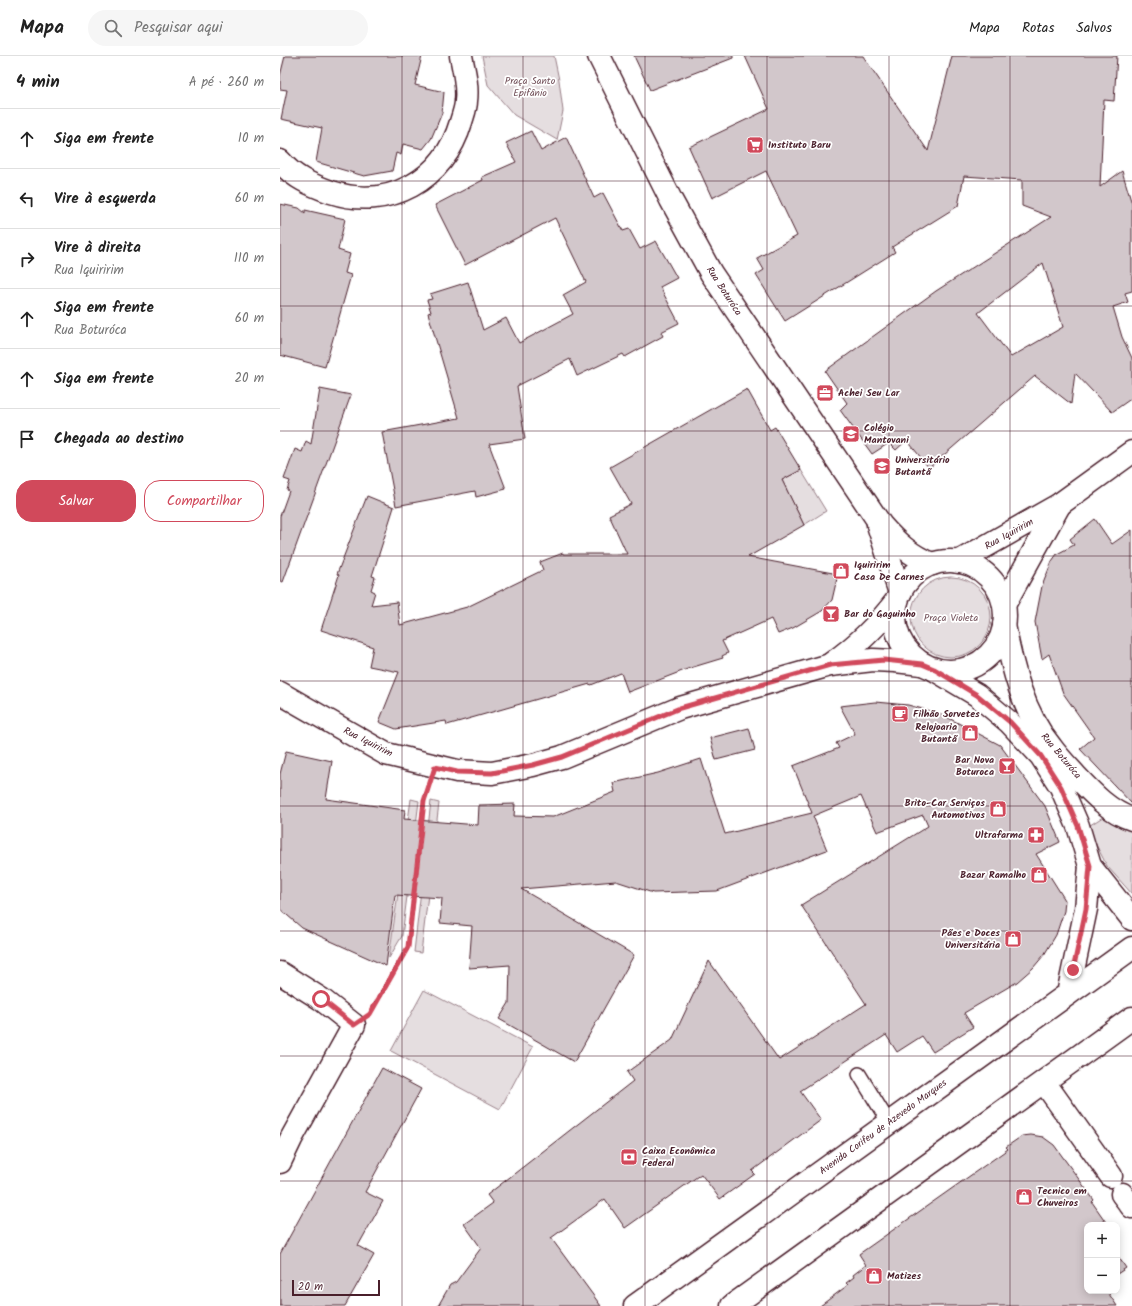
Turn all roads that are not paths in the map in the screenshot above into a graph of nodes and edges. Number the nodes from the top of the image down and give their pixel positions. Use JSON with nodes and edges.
{"nodes":[{"id":1,"x":461,"y":56,"type":"edge"},
{"id":2,"x":599,"y":56,"type":"edge"},
{"id":3,"x":280,"y":161,"type":"edge"},
{"id":4,"x":1132,"y":452,"type":"edge"},
{"id":5,"x":1060,"y":504,"type":"junction"},
{"id":6,"x":871,"y":512,"type":"junction"},
{"id":7,"x":958,"y":562,"type":"junction"},
{"id":8,"x":932,"y":564,"type":"junction"},
{"id":9,"x":898,"y":596,"type":"junction"},
{"id":10,"x":1004,"y":615,"type":"junction"},
{"id":11,"x":830,"y":665,"type":"junction"},
{"id":12,"x":928,"y":667,"type":"junction"},
{"id":13,"x":280,"y":693,"type":"edge"},
{"id":14,"x":1045,"y":751,"type":"junction"},
{"id":15,"x":1132,"y":819,"type":"edge"},
{"id":16,"x":1090,"y":866,"type":"junction"},
{"id":17,"x":1132,"y":919,"type":"edge"},
{"id":18,"x":1132,"y":948,"type":"edge"},
{"id":19,"x":280,"y":973,"type":"edge"},
{"id":20,"x":1068,"y":994,"type":"junction"},
{"id":21,"x":1132,"y":1018,"type":"edge"},
{"id":22,"x":859,"y":1074,"type":"dead end"},
{"id":23,"x":1044,"y":1082,"type":"junction"},
{"id":24,"x":890,"y":1123,"type":"junction"},
{"id":25,"x":280,"y":1162,"type":"edge"},
{"id":26,"x":1122,"y":1193,"type":"edge"},
{"id":27,"x":635,"y":1306,"type":"edge"},
{"id":28,"x":732,"y":1306,"type":"edge"}],
"edges":[{"from":1,"to":3,"type":"street"},
{"from":2,"to":6,"type":"street","name":"Rua Boturóca"},
{"from":4,"to":5,"type":"street","name":"Rua Iquiririm"},
{"from":5,"to":7,"type":"street","name":"Rua Iquiririm"},
{"from":5,"to":10,"type":"street","name":"Rua Iquiririm"},
{"from":6,"to":8,"type":"street","name":"Rua Boturóca"},
{"from":6,"to":9,"type":"street","name":"Rua Boturóca"},
{"from":7,"to":8,"type":"street"},
{"from":7,"to":10,"type":"street"},
{"from":8,"to":9,"type":"street"},
{"from":9,"to":11,"type":"street","name":"Rua Iquiririm"},
{"from":9,"to":12,"type":"street"},
{"from":10,"to":12,"type":"street"},
{"from":10,"to":14,"type":"street","name":"Rua Boturóca"},
{"from":11,"to":12,"type":"street","name":"Rua Iquiririm"},
{"from":11,"to":13,"type":"street","name":"Rua Iquiririm"},
{"from":12,"to":14,"type":"street","name":"Rua Boturóca"},
{"from":14,"to":15,"type":"street","name":"Rua Boturóca"},
{"from":14,"to":16,"type":"street","name":"Rua Boturóca"},
{"from":16,"to":17,"type":"street","name":"Rua Boturóca"},
{"from":16,"to":20,"type":"street"},
{"from":18,"to":20,"type":"street","name":"Avenida Corifeu de Azevedo Marques"},
{"from":19,"to":25,"type":"street"},
{"from":20,"to":24,"type":"street","name":"Avenida Corifeu de Azevedo Marques"},
{"from":21,"to":23,"type":"street"},
{"from":22,"to":24,"type":"lane"},
{"from":23,"to":26,"type":"street"},
{"from":23,"to":28,"type":"street"},
{"from":24,"to":27,"type":"street","name":"Avenida Corifeu de Azevedo Marques"}]}
